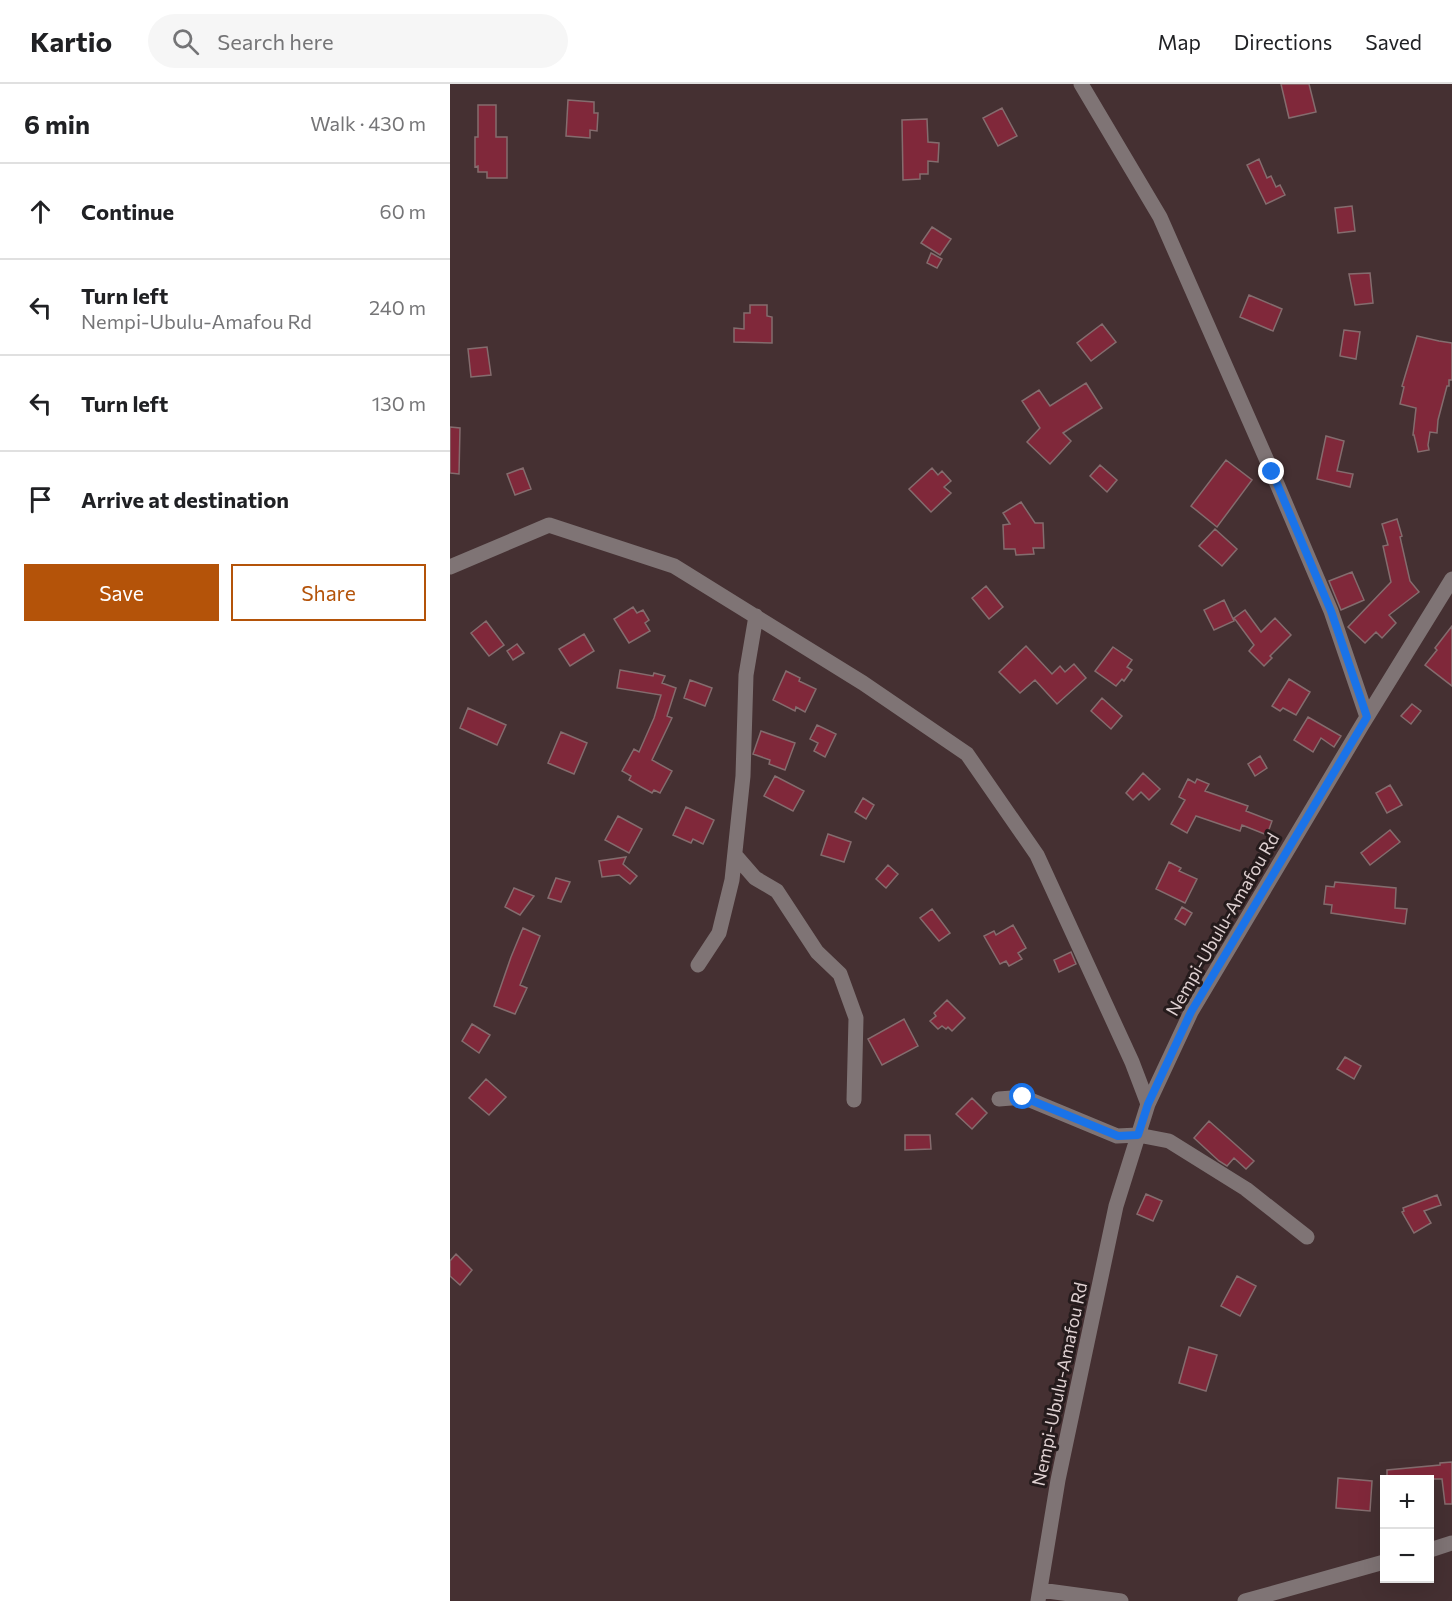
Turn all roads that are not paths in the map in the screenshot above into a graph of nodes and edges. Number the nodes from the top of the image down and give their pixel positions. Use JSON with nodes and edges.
{"nodes":[{"id":1,"x":1081,"y":84,"type":"edge"},
{"id":2,"x":450,"y":567,"type":"edge"},
{"id":3,"x":1452,"y":579,"type":"edge"},
{"id":4,"x":756,"y":616,"type":"junction"},
{"id":5,"x":1367,"y":717,"type":"junction"},
{"id":6,"x":735,"y":855,"type":"junction"},
{"id":7,"x":698,"y":965,"type":"dead end"},
{"id":8,"x":999,"y":1099,"type":"dead end"},
{"id":9,"x":854,"y":1100,"type":"dead end"},
{"id":10,"x":1148,"y":1104,"type":"junction"},
{"id":11,"x":1138,"y":1135,"type":"junction"},
{"id":12,"x":1307,"y":1237,"type":"dead end"},
{"id":13,"x":1452,"y":1544,"type":"edge"},
{"id":14,"x":1434,"y":1549,"type":"edge"},
{"id":15,"x":1380,"y":1563,"type":"edge"},
{"id":16,"x":1039,"y":1596,"type":"edge"},
{"id":17,"x":1121,"y":1601,"type":"edge"},
{"id":18,"x":1245,"y":1601,"type":"edge"}],
"edges":[{"from":1,"to":5,"type":"street"},
{"from":2,"to":4,"type":"street"},
{"from":3,"to":5,"type":"street","name":"Nempi-Ubulu-Amafou Rd"},
{"from":4,"to":6,"type":"street"},
{"from":4,"to":10,"type":"street"},
{"from":5,"to":10,"type":"street","name":"Nempi-Ubulu-Amafou Rd"},
{"from":6,"to":7,"type":"street"},
{"from":6,"to":9,"type":"street"},
{"from":8,"to":11,"type":"street"},
{"from":10,"to":11,"type":"street","name":"Nempi-Ubulu-Amafou Rd"},
{"from":11,"to":12,"type":"street"},
{"from":11,"to":16,"type":"street","name":"Nempi-Ubulu-Amafou Rd"},
{"from":13,"to":14,"type":"street"},
{"from":15,"to":18,"type":"street"},
{"from":16,"to":17,"type":"street"}]}
